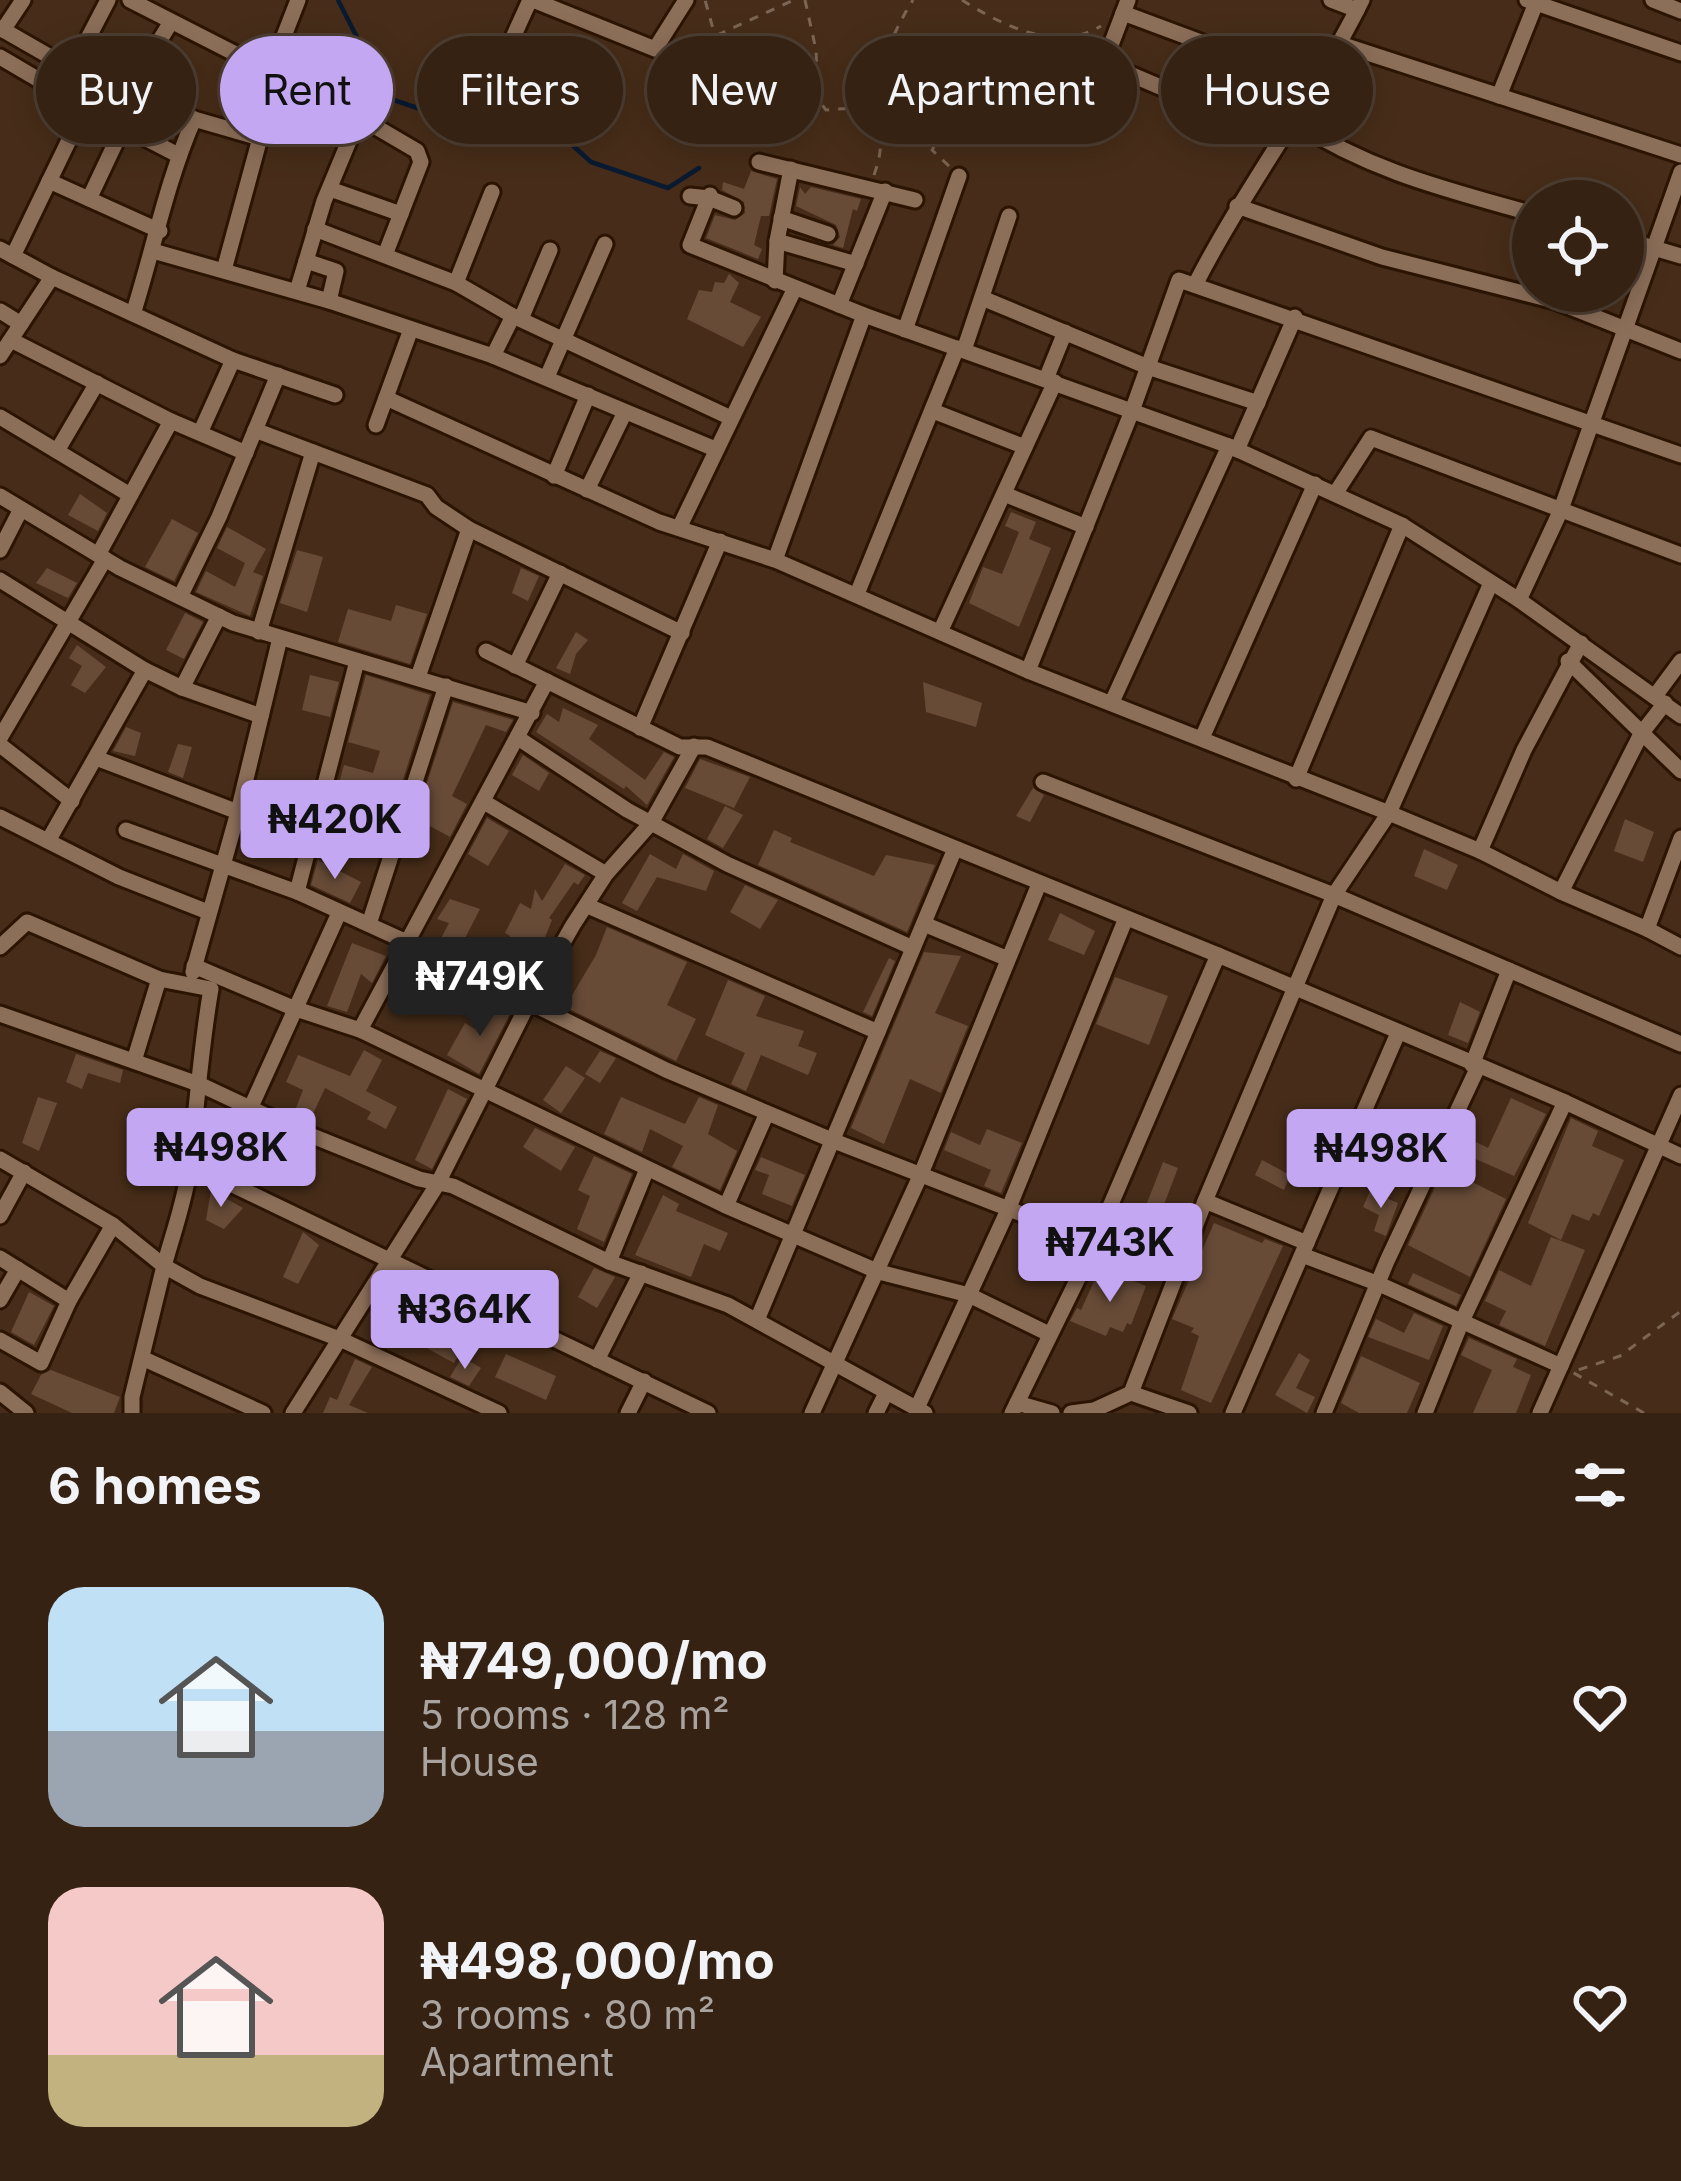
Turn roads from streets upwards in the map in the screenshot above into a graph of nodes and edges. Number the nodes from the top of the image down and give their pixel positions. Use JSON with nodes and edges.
{"nodes":[{"id":1,"x":23,"y":0,"type":"edge"},
{"id":2,"x":108,"y":0,"type":"edge"},
{"id":3,"x":130,"y":0,"type":"edge"},
{"id":4,"x":298,"y":0,"type":"edge"},
{"id":5,"x":532,"y":0,"type":"edge"},
{"id":6,"x":686,"y":0,"type":"edge"},
{"id":7,"x":1331,"y":0,"type":"edge"},
{"id":8,"x":1653,"y":0,"type":"edge"},
{"id":9,"x":1531,"y":2,"type":"edge"},
{"id":10,"x":1360,"y":5,"type":"edge"},
{"id":11,"x":1126,"y":6,"type":"edge"},
{"id":12,"x":1681,"y":11,"type":"edge"},
{"id":13,"x":164,"y":12,"type":"edge"},
{"id":14,"x":2,"y":29,"type":"edge"},
{"id":15,"x":90,"y":36,"type":"edge"},
{"id":16,"x":284,"y":36,"type":"edge"},
{"id":17,"x":514,"y":36,"type":"edge"},
{"id":18,"x":1114,"y":36,"type":"edge"},
{"id":19,"x":1198,"y":36,"type":"edge"},
{"id":20,"x":1344,"y":36,"type":"edge"},
{"id":21,"x":220,"y":44,"type":"edge"},
{"id":22,"x":36,"y":46,"type":"edge"},
{"id":23,"x":1681,"y":53,"type":"edge"},
{"id":24,"x":1373,"y":55,"type":"edge"},
{"id":25,"x":0,"y":57,"type":"edge"},
{"id":26,"x":36,"y":78,"type":"edge"},
{"id":27,"x":1499,"y":96,"type":"junction"},
{"id":28,"x":196,"y":120,"type":"edge"},
{"id":29,"x":393,"y":138,"type":"edge"},
{"id":30,"x":67,"y":144,"type":"edge"},
{"id":31,"x":115,"y":144,"type":"edge"},
{"id":32,"x":156,"y":144,"type":"edge"},
{"id":33,"x":183,"y":144,"type":"edge"},
{"id":34,"x":348,"y":144,"type":"edge"},
{"id":35,"x":1279,"y":144,"type":"edge"},
{"id":36,"x":1336,"y":144,"type":"edge"},
{"id":37,"x":178,"y":155,"type":"junction"},
{"id":38,"x":1681,"y":155,"type":"edge"},
{"id":39,"x":759,"y":162,"type":"dead end"},
{"id":40,"x":791,"y":170,"type":"junction"},
{"id":41,"x":1681,"y":172,"type":"edge"},
{"id":42,"x":958,"y":176,"type":"road end"},
{"id":43,"x":49,"y":181,"type":"junction"},
{"id":44,"x":330,"y":189,"type":"junction"},
{"id":45,"x":877,"y":190,"type":"junction"},
{"id":46,"x":492,"y":193,"type":"dead end"},
{"id":47,"x":690,"y":196,"type":"dead end"},
{"id":48,"x":710,"y":197,"type":"junction"},
{"id":49,"x":89,"y":199,"type":"junction"},
{"id":50,"x":915,"y":200,"type":"dead end"},
{"id":51,"x":1237,"y":206,"type":"junction"},
{"id":52,"x":734,"y":208,"type":"dead end"},
{"id":53,"x":1512,"y":208,"type":"edge"},
{"id":54,"x":401,"y":214,"type":"junction"},
{"id":55,"x":1010,"y":215,"type":"dead end"},
{"id":56,"x":782,"y":218,"type":"junction"},
{"id":57,"x":315,"y":229,"type":"junction"},
{"id":58,"x":160,"y":231,"type":"junction"},
{"id":59,"x":828,"y":234,"type":"dead end"},
{"id":60,"x":777,"y":241,"type":"junction"},
{"id":61,"x":605,"y":244,"type":"dead end"},
{"id":62,"x":1644,"y":245,"type":"edge"},
{"id":63,"x":1652,"y":247,"type":"junction"},
{"id":64,"x":550,"y":250,"type":"dead end"},
{"id":65,"x":153,"y":251,"type":"junction"},
{"id":66,"x":7,"y":252,"type":"edge"},
{"id":67,"x":386,"y":255,"type":"junction"},
{"id":68,"x":1681,"y":256,"type":"edge"},
{"id":69,"x":307,"y":261,"type":"junction"},
{"id":70,"x":856,"y":264,"type":"junction"},
{"id":71,"x":224,"y":271,"type":"junction"},
{"id":72,"x":52,"y":277,"type":"junction"},
{"id":73,"x":775,"y":281,"type":"junction"},
{"id":74,"x":456,"y":283,"type":"junction"},
{"id":75,"x":1195,"y":285,"type":"junction"},
{"id":76,"x":795,"y":288,"type":"junction"},
{"id":77,"x":297,"y":291,"type":"junction"},
{"id":78,"x":982,"y":298,"type":"junction"},
{"id":79,"x":329,"y":301,"type":"junction"},
{"id":80,"x":839,"y":305,"type":"junction"},
{"id":81,"x":0,"y":310,"type":"edge"},
{"id":82,"x":134,"y":311,"type":"junction"},
{"id":83,"x":864,"y":315,"type":"junction"},
{"id":84,"x":1295,"y":317,"type":"junction"},
{"id":85,"x":517,"y":318,"type":"junction"},
{"id":86,"x":21,"y":324,"type":"junction"},
{"id":87,"x":411,"y":328,"type":"junction"},
{"id":88,"x":904,"y":330,"type":"junction"},
{"id":89,"x":1625,"y":330,"type":"junction"},
{"id":90,"x":1065,"y":332,"type":"junction"},
{"id":91,"x":565,"y":338,"type":"junction"},
{"id":92,"x":10,"y":340,"type":"junction"},
{"id":93,"x":960,"y":349,"type":"junction"},
{"id":94,"x":1681,"y":351,"type":"edge"},
{"id":95,"x":0,"y":356,"type":"edge"},
{"id":96,"x":493,"y":356,"type":"junction"},
{"id":97,"x":233,"y":360,"type":"junction"},
{"id":98,"x":1148,"y":367,"type":"junction"},
{"id":99,"x":278,"y":376,"type":"junction"},
{"id":100,"x":547,"y":377,"type":"junction"},
{"id":101,"x":1050,"y":381,"type":"junction"},
{"id":102,"x":97,"y":383,"type":"junction"},
{"id":103,"x":335,"y":395,"type":"dead end"},
{"id":104,"x":588,"y":395,"type":"junction"},
{"id":105,"x":386,"y":398,"type":"junction"},
{"id":106,"x":1258,"y":403,"type":"junction"},
{"id":107,"x":933,"y":411,"type":"junction"},
{"id":108,"x":1132,"y":411,"type":"junction"},
{"id":109,"x":626,"y":412,"type":"junction"},
{"id":110,"x":0,"y":417,"type":"edge"},
{"id":111,"x":730,"y":418,"type":"junction"},
{"id":112,"x":171,"y":421,"type":"junction"},
{"id":113,"x":1594,"y":422,"type":"junction"},
{"id":114,"x":376,"y":425,"type":"dead end"},
{"id":115,"x":255,"y":430,"type":"junction"},
{"id":116,"x":200,"y":433,"type":"junction"},
{"id":117,"x":1025,"y":447,"type":"junction"},
{"id":118,"x":1233,"y":448,"type":"junction"},
{"id":119,"x":715,"y":449,"type":"junction"},
{"id":120,"x":56,"y":451,"type":"junction"},
{"id":121,"x":313,"y":452,"type":"junction"},
{"id":122,"x":246,"y":453,"type":"junction"},
{"id":123,"x":1681,"y":455,"type":"edge"},
{"id":124,"x":554,"y":476,"type":"junction"},
{"id":125,"x":1316,"y":484,"type":"junction"},
{"id":126,"x":587,"y":490,"type":"junction"},
{"id":127,"x":1004,"y":494,"type":"junction"},
{"id":128,"x":1335,"y":494,"type":"junction"},
{"id":129,"x":130,"y":495,"type":"junction"},
{"id":130,"x":0,"y":496,"type":"edge"},
{"id":131,"x":21,"y":509,"type":"junction"},
{"id":132,"x":1560,"y":512,"type":"junction"},
{"id":133,"x":1402,"y":525,"type":"junction"},
{"id":134,"x":1086,"y":527,"type":"junction"},
{"id":135,"x":469,"y":529,"type":"junction"},
{"id":136,"x":680,"y":529,"type":"junction"},
{"id":137,"x":720,"y":542,"type":"junction"},
{"id":138,"x":0,"y":550,"type":"edge"},
{"id":139,"x":1681,"y":555,"type":"edge"},
{"id":140,"x":101,"y":557,"type":"junction"},
{"id":141,"x":775,"y":560,"type":"junction"},
{"id":142,"x":560,"y":573,"type":"junction"},
{"id":143,"x":0,"y":580,"type":"edge"},
{"id":144,"x":1491,"y":583,"type":"junction"},
{"id":145,"x":856,"y":594,"type":"junction"},
{"id":146,"x":180,"y":597,"type":"junction"},
{"id":147,"x":1519,"y":600,"type":"junction"},
{"id":148,"x":219,"y":616,"type":"junction"},
{"id":149,"x":68,"y":624,"type":"junction"},
{"id":150,"x":259,"y":632,"type":"junction"},
{"id":151,"x":940,"y":632,"type":"junction"},
{"id":152,"x":682,"y":633,"type":"junction"},
{"id":153,"x":280,"y":638,"type":"junction"},
{"id":154,"x":1581,"y":643,"type":"junction"},
{"id":155,"x":486,"y":651,"type":"dead end"},
{"id":156,"x":1568,"y":661,"type":"junction"},
{"id":157,"x":1681,"y":661,"type":"edge"},
{"id":158,"x":356,"y":662,"type":"junction"},
{"id":159,"x":515,"y":666,"type":"junction"},
{"id":160,"x":145,"y":670,"type":"junction"},
{"id":161,"x":1028,"y":671,"type":"junction"},
{"id":162,"x":418,"y":677,"type":"junction"},
{"id":163,"x":547,"y":681,"type":"junction"},
{"id":164,"x":446,"y":686,"type":"junction"},
{"id":165,"x":182,"y":688,"type":"junction"},
{"id":166,"x":1660,"y":700,"type":"junction"},
{"id":167,"x":1112,"y":702,"type":"junction"},
{"id":168,"x":532,"y":713,"type":"junction"},
{"id":169,"x":261,"y":716,"type":"junction"},
{"id":170,"x":1681,"y":716,"type":"edge"},
{"id":171,"x":640,"y":728,"type":"junction"},
{"id":172,"x":1641,"y":734,"type":"junction"},
{"id":173,"x":518,"y":738,"type":"junction"},
{"id":174,"x":1202,"y":738,"type":"junction"},
{"id":175,"x":0,"y":741,"type":"edge"},
{"id":176,"x":694,"y":746,"type":"junction"},
{"id":177,"x":96,"y":758,"type":"junction"},
{"id":178,"x":1681,"y":771,"type":"edge"},
{"id":179,"x":1295,"y":779,"type":"junction"},
{"id":180,"x":1043,"y":782,"type":"dead end"},
{"id":181,"x":72,"y":801,"type":"junction"},
{"id":182,"x":484,"y":802,"type":"junction"},
{"id":183,"x":238,"y":812,"type":"junction"},
{"id":184,"x":1389,"y":813,"type":"junction"},
{"id":185,"x":0,"y":818,"type":"edge"},
{"id":186,"x":651,"y":823,"type":"junction"},
{"id":187,"x":126,"y":830,"type":"dead end"},
{"id":188,"x":1681,"y":838,"type":"edge"},
{"id":189,"x":48,"y":841,"type":"junction"},
{"id":190,"x":954,"y":851,"type":"junction"},
{"id":191,"x":1480,"y":851,"type":"junction"},
{"id":192,"x":223,"y":867,"type":"junction"},
{"id":193,"x":606,"y":874,"type":"junction"},
{"id":194,"x":1039,"y":884,"type":"junction"},
{"id":195,"x":297,"y":892,"type":"junction"},
{"id":196,"x":1561,"y":892,"type":"junction"},
{"id":197,"x":1334,"y":895,"type":"junction"},
{"id":198,"x":588,"y":906,"type":"junction"},
{"id":199,"x":208,"y":912,"type":"junction"},
{"id":200,"x":339,"y":913,"type":"junction"},
{"id":201,"x":1126,"y":918,"type":"junction"},
{"id":202,"x":369,"y":924,"type":"junction"},
{"id":203,"x":924,"y":924,"type":"junction"},
{"id":204,"x":1648,"y":929,"type":"junction"},
{"id":205,"x":410,"y":943,"type":"junction"},
{"id":206,"x":0,"y":947,"type":"edge"},
{"id":207,"x":1681,"y":947,"type":"edge"},
{"id":208,"x":913,"y":948,"type":"junction"},
{"id":209,"x":1218,"y":956,"type":"junction"},
{"id":210,"x":1008,"y":959,"type":"junction"},
{"id":211,"x":194,"y":966,"type":"junction"},
{"id":212,"x":1510,"y":970,"type":"junction"},
{"id":213,"x":159,"y":979,"type":"junction"},
{"id":214,"x":191,"y":986,"type":"junction"},
{"id":215,"x":1294,"y":988,"type":"junction"},
{"id":216,"x":529,"y":1002,"type":"junction"},
{"id":217,"x":292,"y":1008,"type":"junction"},
{"id":218,"x":4,"y":1017,"type":"edge"},
{"id":219,"x":360,"y":1030,"type":"junction"},
{"id":220,"x":878,"y":1032,"type":"junction"},
{"id":221,"x":1398,"y":1033,"type":"junction"},
{"id":222,"x":0,"y":1036,"type":"edge"},
{"id":223,"x":1681,"y":1044,"type":"edge"},
{"id":224,"x":134,"y":1061,"type":"junction"},
{"id":225,"x":1475,"y":1066,"type":"junction"},
{"id":226,"x":201,"y":1084,"type":"junction"},
{"id":227,"x":486,"y":1088,"type":"junction"},
{"id":228,"x":1681,"y":1095,"type":"edge"},
{"id":229,"x":1565,"y":1102,"type":"junction"},
{"id":230,"x":250,"y":1109,"type":"junction"},
{"id":231,"x":767,"y":1113,"type":"junction"},
{"id":232,"x":834,"y":1141,"type":"junction"},
{"id":233,"x":1659,"y":1145,"type":"junction"},
{"id":234,"x":1681,"y":1156,"type":"edge"},
{"id":235,"x":0,"y":1159,"type":"edge"},
{"id":236,"x":189,"y":1164,"type":"junction"},
{"id":237,"x":647,"y":1169,"type":"junction"},
{"id":238,"x":24,"y":1172,"type":"junction"},
{"id":239,"x":921,"y":1174,"type":"junction"},
{"id":240,"x":437,"y":1185,"type":"junction"},
{"id":241,"x":1205,"y":1201,"type":"junction"},
{"id":242,"x":726,"y":1206,"type":"junction"},
{"id":243,"x":1008,"y":1210,"type":"junction"},
{"id":244,"x":0,"y":1216,"type":"edge"},
{"id":245,"x":112,"y":1225,"type":"junction"},
{"id":246,"x":795,"y":1235,"type":"junction"},
{"id":247,"x":1094,"y":1244,"type":"junction"},
{"id":248,"x":1304,"y":1249,"type":"junction"},
{"id":249,"x":0,"y":1258,"type":"edge"},
{"id":250,"x":391,"y":1261,"type":"junction"},
{"id":251,"x":609,"y":1262,"type":"junction"},
{"id":252,"x":164,"y":1266,"type":"junction"},
{"id":253,"x":18,"y":1269,"type":"junction"},
{"id":254,"x":879,"y":1272,"type":"junction"},
{"id":255,"x":641,"y":1273,"type":"junction"},
{"id":256,"x":1176,"y":1274,"type":"junction"},
{"id":257,"x":1379,"y":1284,"type":"junction"},
{"id":258,"x":969,"y":1295,"type":"junction"},
{"id":259,"x":0,"y":1300,"type":"edge"},
{"id":260,"x":69,"y":1301,"type":"junction"},
{"id":261,"x":757,"y":1320,"type":"junction"},
{"id":262,"x":1462,"y":1321,"type":"junction"},
{"id":263,"x":1049,"y":1334,"type":"junction"},
{"id":264,"x":0,"y":1340,"type":"edge"},
{"id":265,"x":342,"y":1340,"type":"junction"},
{"id":266,"x":142,"y":1358,"type":"junction"},
{"id":267,"x":597,"y":1360,"type":"junction"},
{"id":268,"x":836,"y":1366,"type":"junction"},
{"id":269,"x":1561,"y":1366,"type":"junction"},
{"id":270,"x":644,"y":1381,"type":"junction"},
{"id":271,"x":0,"y":1392,"type":"edge"},
{"id":272,"x":886,"y":1393,"type":"junction"},
{"id":273,"x":1131,"y":1393,"type":"junction"},
{"id":274,"x":688,"y":1408,"type":"edge"},
{"id":275,"x":1014,"y":1408,"type":"edge"},
{"id":276,"x":1165,"y":1410,"type":"edge"},
{"id":277,"x":921,"y":1411,"type":"edge"},
{"id":278,"x":1093,"y":1411,"type":"edge"},
{"id":279,"x":26,"y":1413,"type":"edge"},
{"id":280,"x":132,"y":1413,"type":"edge"},
{"id":281,"x":263,"y":1413,"type":"edge"},
{"id":282,"x":293,"y":1413,"type":"edge"},
{"id":283,"x":499,"y":1413,"type":"edge"},
{"id":284,"x":628,"y":1413,"type":"edge"},
{"id":285,"x":708,"y":1413,"type":"edge"},
{"id":286,"x":812,"y":1413,"type":"edge"},
{"id":287,"x":876,"y":1413,"type":"edge"},
{"id":288,"x":1052,"y":1413,"type":"edge"},
{"id":289,"x":1071,"y":1413,"type":"edge"},
{"id":290,"x":1189,"y":1413,"type":"edge"},
{"id":291,"x":1233,"y":1413,"type":"edge"},
{"id":292,"x":1324,"y":1413,"type":"edge"},
{"id":293,"x":1425,"y":1413,"type":"edge"},
{"id":294,"x":1540,"y":1413,"type":"edge"}],
"edges":[{"from":1,"to":14,"type":"street"},
{"from":2,"to":15,"type":"street"},
{"from":3,"to":13,"type":"street"},
{"from":4,"to":16,"type":"street"},
{"from":5,"to":6,"type":"street"},
{"from":5,"to":17,"type":"street"},
{"from":7,"to":10,"type":"street"},
{"from":8,"to":12,"type":"street"},
{"from":9,"to":23,"type":"street"},
{"from":9,"to":27,"type":"street"},
{"from":10,"to":20,"type":"street"},
{"from":11,"to":18,"type":"street"},
{"from":11,"to":19,"type":"street"},
{"from":13,"to":21,"type":"street"},
{"from":14,"to":22,"type":"street"},
{"from":24,"to":27,"type":"street"},
{"from":25,"to":26,"type":"street"},
{"from":27,"to":38,"type":"street"},
{"from":28,"to":71,"type":"street"},
{"from":29,"to":54,"type":"street"},
{"from":30,"to":43,"type":"street"},
{"from":31,"to":49,"type":"street"},
{"from":32,"to":37,"type":"street"},
{"from":33,"to":37,"type":"street"},
{"from":34,"to":44,"type":"street"},
{"from":35,"to":51,"type":"street"},
{"from":36,"to":53,"type":"street"},
{"from":37,"to":58,"type":"street"},
{"from":39,"to":40,"type":"street"},
{"from":40,"to":45,"type":"street"},
{"from":40,"to":56,"type":"street"},
{"from":41,"to":63,"type":"street"},
{"from":42,"to":88,"type":"street"},
{"from":43,"to":49,"type":"street"},
{"from":43,"to":66,"type":"street"},
{"from":44,"to":54,"type":"street"},
{"from":44,"to":57,"type":"street"},
{"from":45,"to":50,"type":"street"},
{"from":45,"to":70,"type":"street"},
{"from":46,"to":74,"type":"street"},
{"from":47,"to":48,"type":"street"},
{"from":48,"to":52,"type":"street"},
{"from":48,"to":73,"type":"street"},
{"from":49,"to":58,"type":"street"},
{"from":51,"to":75,"type":"street"},
{"from":51,"to":89,"type":"street"},
{"from":54,"to":67,"type":"street"},
{"from":55,"to":78,"type":"street"},
{"from":56,"to":59,"type":"street"},
{"from":56,"to":60,"type":"street"},
{"from":57,"to":67,"type":"street"},
{"from":57,"to":69,"type":"street"},
{"from":58,"to":65,"type":"street"},
{"from":60,"to":70,"type":"street"},
{"from":60,"to":73,"type":"street"},
{"from":61,"to":91,"type":"street"},
{"from":62,"to":63,"type":"street"},
{"from":63,"to":68,"type":"street"},
{"from":63,"to":89,"type":"street"},
{"from":64,"to":85,"type":"street"},
{"from":65,"to":71,"type":"street"},
{"from":65,"to":82,"type":"street"},
{"from":66,"to":72,"type":"street"},
{"from":67,"to":74,"type":"street"},
{"from":69,"to":77,"type":"street"},
{"from":69,"to":79,"type":"street"},
{"from":70,"to":80,"type":"street"},
{"from":71,"to":77,"type":"street"},
{"from":72,"to":82,"type":"street"},
{"from":72,"to":86,"type":"street"},
{"from":73,"to":76,"type":"street"},
{"from":74,"to":85,"type":"street"},
{"from":75,"to":84,"type":"street"},
{"from":75,"to":98,"type":"street"},
{"from":76,"to":80,"type":"street"},
{"from":76,"to":111,"type":"street"},
{"from":77,"to":79,"type":"street"},
{"from":78,"to":90,"type":"street"},
{"from":78,"to":93,"type":"street"},
{"from":79,"to":87,"type":"street"},
{"from":80,"to":83,"type":"street"},
{"from":81,"to":86,"type":"street"},
{"from":82,"to":97,"type":"street"},
{"from":83,"to":88,"type":"street"},
{"from":83,"to":141,"type":"street"},
{"from":84,"to":106,"type":"street"},
{"from":84,"to":113,"type":"street"},
{"from":85,"to":91,"type":"street"},
{"from":85,"to":96,"type":"street"},
{"from":86,"to":92,"type":"street"},
{"from":87,"to":96,"type":"street"},
{"from":87,"to":105,"type":"street"},
{"from":88,"to":93,"type":"street"},
{"from":89,"to":94,"type":"street"},
{"from":89,"to":113,"type":"street"},
{"from":90,"to":98,"type":"street"},
{"from":90,"to":101,"type":"street"},
{"from":91,"to":100,"type":"street"},
{"from":91,"to":111,"type":"street"},
{"from":92,"to":95,"type":"street"},
{"from":92,"to":102,"type":"street"},
{"from":93,"to":101,"type":"street"},
{"from":93,"to":107,"type":"street"},
{"from":96,"to":100,"type":"street"},
{"from":97,"to":99,"type":"street"},
{"from":97,"to":116,"type":"street"},
{"from":98,"to":106,"type":"street"},
{"from":98,"to":108,"type":"street"},
{"from":99,"to":103,"type":"street"},
{"from":99,"to":115,"type":"street"},
{"from":100,"to":104,"type":"street"},
{"from":101,"to":108,"type":"street"},
{"from":101,"to":117,"type":"street"},
{"from":102,"to":112,"type":"street"},
{"from":102,"to":120,"type":"street"},
{"from":104,"to":109,"type":"street"},
{"from":104,"to":124,"type":"street"},
{"from":105,"to":114,"type":"street"},
{"from":105,"to":124,"type":"street"},
{"from":106,"to":118,"type":"street"},
{"from":107,"to":117,"type":"street"},
{"from":107,"to":145,"type":"street"},
{"from":108,"to":118,"type":"street"},
{"from":108,"to":134,"type":"street"},
{"from":109,"to":119,"type":"street"},
{"from":109,"to":126,"type":"street"},
{"from":110,"to":120,"type":"street"},
{"from":111,"to":119,"type":"street"},
{"from":112,"to":116,"type":"street"},
{"from":112,"to":129,"type":"street"},
{"from":113,"to":123,"type":"street"},
{"from":113,"to":132,"type":"street"},
{"from":115,"to":121,"type":"street"},
{"from":115,"to":122,"type":"street"},
{"from":116,"to":122,"type":"street"},
{"from":117,"to":127,"type":"street"},
{"from":118,"to":125,"type":"street"},
{"from":118,"to":167,"type":"street"},
{"from":119,"to":136,"type":"street"},
{"from":120,"to":129,"type":"street"},
{"from":121,"to":135,"type":"street"},
{"from":121,"to":150,"type":"street"},
{"from":122,"to":146,"type":"street"},
{"from":124,"to":126,"type":"street"},
{"from":125,"to":128,"type":"street"},
{"from":125,"to":174,"type":"street"},
{"from":126,"to":136,"type":"street"},
{"from":127,"to":134,"type":"street"},
{"from":127,"to":151,"type":"street"},
{"from":128,"to":132,"type":"street"},
{"from":128,"to":133,"type":"street"},
{"from":129,"to":140,"type":"street"},
{"from":130,"to":131,"type":"street"},
{"from":131,"to":138,"type":"street"},
{"from":131,"to":140,"type":"street"},
{"from":132,"to":139,"type":"street"},
{"from":132,"to":147,"type":"street"},
{"from":133,"to":144,"type":"street"},
{"from":133,"to":179,"type":"street"},
{"from":134,"to":161,"type":"street"},
{"from":135,"to":142,"type":"street"},
{"from":135,"to":162,"type":"street"},
{"from":136,"to":137,"type":"street"},
{"from":137,"to":141,"type":"street"},
{"from":137,"to":152,"type":"street"},
{"from":140,"to":146,"type":"street"},
{"from":140,"to":149,"type":"street"},
{"from":141,"to":145,"type":"street"},
{"from":142,"to":152,"type":"street"},
{"from":142,"to":159,"type":"street"},
{"from":143,"to":149,"type":"street"},
{"from":144,"to":147,"type":"street"},
{"from":144,"to":184,"type":"street"},
{"from":145,"to":151,"type":"street"},
{"from":146,"to":148,"type":"street"},
{"from":147,"to":154,"type":"street"},
{"from":148,"to":150,"type":"street"},
{"from":148,"to":165,"type":"street"},
{"from":149,"to":160,"type":"street"},
{"from":149,"to":175,"type":"street"},
{"from":150,"to":153,"type":"street"},
{"from":151,"to":161,"type":"street"},
{"from":152,"to":171,"type":"street"},
{"from":153,"to":158,"type":"street"},
{"from":153,"to":169,"type":"street"},
{"from":154,"to":156,"type":"street"},
{"from":154,"to":166,"type":"street"},
{"from":155,"to":159,"type":"street"},
{"from":156,"to":172,"type":"street"},
{"from":156,"to":191,"type":"street"},
{"from":157,"to":166,"type":"street"},
{"from":158,"to":162,"type":"street"},
{"from":158,"to":195,"type":"street"},
{"from":159,"to":163,"type":"street"},
{"from":160,"to":165,"type":"street"},
{"from":160,"to":177,"type":"street"},
{"from":161,"to":167,"type":"street"},
{"from":162,"to":164,"type":"street"},
{"from":163,"to":168,"type":"street"},
{"from":163,"to":171,"type":"street"},
{"from":164,"to":168,"type":"street"},
{"from":164,"to":202,"type":"street"},
{"from":165,"to":169,"type":"street"},
{"from":166,"to":170,"type":"street"},
{"from":166,"to":172,"type":"street"},
{"from":167,"to":174,"type":"street"},
{"from":168,"to":173,"type":"street"},
{"from":169,"to":183,"type":"street"},
{"from":171,"to":176,"type":"street"},
{"from":172,"to":178,"type":"street"},
{"from":172,"to":196,"type":"street"},
{"from":173,"to":182,"type":"street"},
{"from":173,"to":186,"type":"street"},
{"from":174,"to":179,"type":"street"},
{"from":175,"to":181,"type":"street"},
{"from":176,"to":186,"type":"street"},
{"from":176,"to":190,"type":"street"},
{"from":177,"to":181,"type":"street"},
{"from":177,"to":183,"type":"street"},
{"from":179,"to":184,"type":"street"},
{"from":180,"to":197,"type":"street"},
{"from":181,"to":189,"type":"street"},
{"from":182,"to":193,"type":"street"},
{"from":182,"to":205,"type":"street"},
{"from":183,"to":192,"type":"street"},
{"from":184,"to":191,"type":"street"},
{"from":184,"to":197,"type":"street"},
{"from":185,"to":189,"type":"street"},
{"from":186,"to":193,"type":"street"},
{"from":186,"to":208,"type":"street"},
{"from":187,"to":192,"type":"street"},
{"from":188,"to":204,"type":"street"},
{"from":189,"to":199,"type":"street"},
{"from":190,"to":194,"type":"street"},
{"from":190,"to":203,"type":"street"},
{"from":191,"to":196,"type":"street"},
{"from":192,"to":195,"type":"street"},
{"from":192,"to":199,"type":"street"},
{"from":193,"to":198,"type":"street"},
{"from":194,"to":201,"type":"street"},
{"from":194,"to":210,"type":"street"},
{"from":195,"to":200,"type":"street"},
{"from":196,"to":204,"type":"street"},
{"from":197,"to":212,"type":"street"},
{"from":197,"to":215,"type":"street"},
{"from":198,"to":216,"type":"street"},
{"from":198,"to":220,"type":"street"},
{"from":199,"to":211,"type":"street"},
{"from":200,"to":202,"type":"street"},
{"from":200,"to":217,"type":"street"},
{"from":201,"to":209,"type":"street"},
{"from":201,"to":243,"type":"street"},
{"from":202,"to":205,"type":"street"},
{"from":203,"to":208,"type":"street"},
{"from":203,"to":210,"type":"street"},
{"from":204,"to":207,"type":"street"},
{"from":205,"to":216,"type":"street"},
{"from":205,"to":219,"type":"street"},
{"from":206,"to":213,"type":"street"},
{"from":208,"to":220,"type":"street"},
{"from":209,"to":215,"type":"street"},
{"from":209,"to":247,"type":"street"},
{"from":210,"to":239,"type":"street"},
{"from":211,"to":214,"type":"street"},
{"from":211,"to":217,"type":"street"},
{"from":212,"to":223,"type":"street"},
{"from":212,"to":225,"type":"street"},
{"from":213,"to":214,"type":"street"},
{"from":213,"to":224,"type":"street"},
{"from":214,"to":226,"type":"street"},
{"from":215,"to":221,"type":"street"},
{"from":215,"to":241,"type":"street"},
{"from":216,"to":227,"type":"street"},
{"from":216,"to":231,"type":"street"},
{"from":217,"to":219,"type":"street"},
{"from":217,"to":230,"type":"street"},
{"from":218,"to":222,"type":"street"},
{"from":218,"to":224,"type":"street"},
{"from":219,"to":227,"type":"street"},
{"from":220,"to":232,"type":"street"},
{"from":221,"to":225,"type":"street"},
{"from":221,"to":248,"type":"street"},
{"from":224,"to":226,"type":"street"},
{"from":225,"to":229,"type":"street"},
{"from":225,"to":257,"type":"street"},
{"from":226,"to":230,"type":"street"},
{"from":226,"to":236,"type":"street"},
{"from":227,"to":237,"type":"street"},
{"from":227,"to":240,"type":"street"},
{"from":228,"to":233,"type":"street"},
{"from":229,"to":233,"type":"street"},
{"from":229,"to":262,"type":"street"},
{"from":230,"to":240,"type":"street"},
{"from":231,"to":232,"type":"street"},
{"from":231,"to":242,"type":"street"},
{"from":232,"to":239,"type":"street"},
{"from":232,"to":246,"type":"street"},
{"from":233,"to":234,"type":"street"},
{"from":233,"to":269,"type":"street"},
{"from":235,"to":238,"type":"street"},
{"from":236,"to":250,"type":"street"},
{"from":236,"to":252,"type":"street"},
{"from":237,"to":242,"type":"street"},
{"from":237,"to":251,"type":"street"},
{"from":238,"to":244,"type":"street"},
{"from":238,"to":245,"type":"street"},
{"from":239,"to":243,"type":"street"},
{"from":239,"to":254,"type":"street"},
{"from":240,"to":250,"type":"street"},
{"from":240,"to":251,"type":"street"},
{"from":241,"to":248,"type":"street"},
{"from":241,"to":256,"type":"street"},
{"from":242,"to":246,"type":"street"},
{"from":243,"to":247,"type":"street"},
{"from":243,"to":258,"type":"street"},
{"from":245,"to":252,"type":"street"},
{"from":245,"to":260,"type":"street"},
{"from":246,"to":254,"type":"street"},
{"from":246,"to":261,"type":"street"},
{"from":247,"to":256,"type":"street"},
{"from":247,"to":263,"type":"street"},
{"from":248,"to":257,"type":"street"},
{"from":248,"to":291,"type":"street"},
{"from":249,"to":253,"type":"street"},
{"from":250,"to":265,"type":"street"},
{"from":250,"to":267,"type":"street"},
{"from":251,"to":255,"type":"street"},
{"from":252,"to":265,"type":"street"},
{"from":252,"to":266,"type":"street"},
{"from":253,"to":259,"type":"street"},
{"from":253,"to":260,"type":"street"},
{"from":254,"to":258,"type":"street"},
{"from":254,"to":268,"type":"street"},
{"from":255,"to":261,"type":"street"},
{"from":255,"to":267,"type":"street"},
{"from":256,"to":273,"type":"street"},
{"from":257,"to":262,"type":"street"},
{"from":257,"to":292,"type":"street"},
{"from":258,"to":263,"type":"street"},
{"from":258,"to":277,"type":"street"},
{"from":260,"to":264,"type":"street"},
{"from":261,"to":268,"type":"street"},
{"from":262,"to":269,"type":"street"},
{"from":262,"to":293,"type":"street"},
{"from":263,"to":275,"type":"street"},
{"from":265,"to":282,"type":"street"},
{"from":265,"to":283,"type":"street"},
{"from":266,"to":280,"type":"street"},
{"from":266,"to":281,"type":"street"},
{"from":267,"to":270,"type":"street"},
{"from":268,"to":272,"type":"street"},
{"from":268,"to":286,"type":"street"},
{"from":269,"to":294,"type":"street"},
{"from":270,"to":274,"type":"street"},
{"from":270,"to":284,"type":"street"},
{"from":271,"to":279,"type":"street"},
{"from":272,"to":277,"type":"street"},
{"from":272,"to":287,"type":"street"},
{"from":273,"to":276,"type":"street"},
{"from":273,"to":278,"type":"street"},
{"from":274,"to":285,"type":"street"},
{"from":275,"to":288,"type":"street"},
{"from":276,"to":290,"type":"street"},
{"from":278,"to":289,"type":"street"}]}
